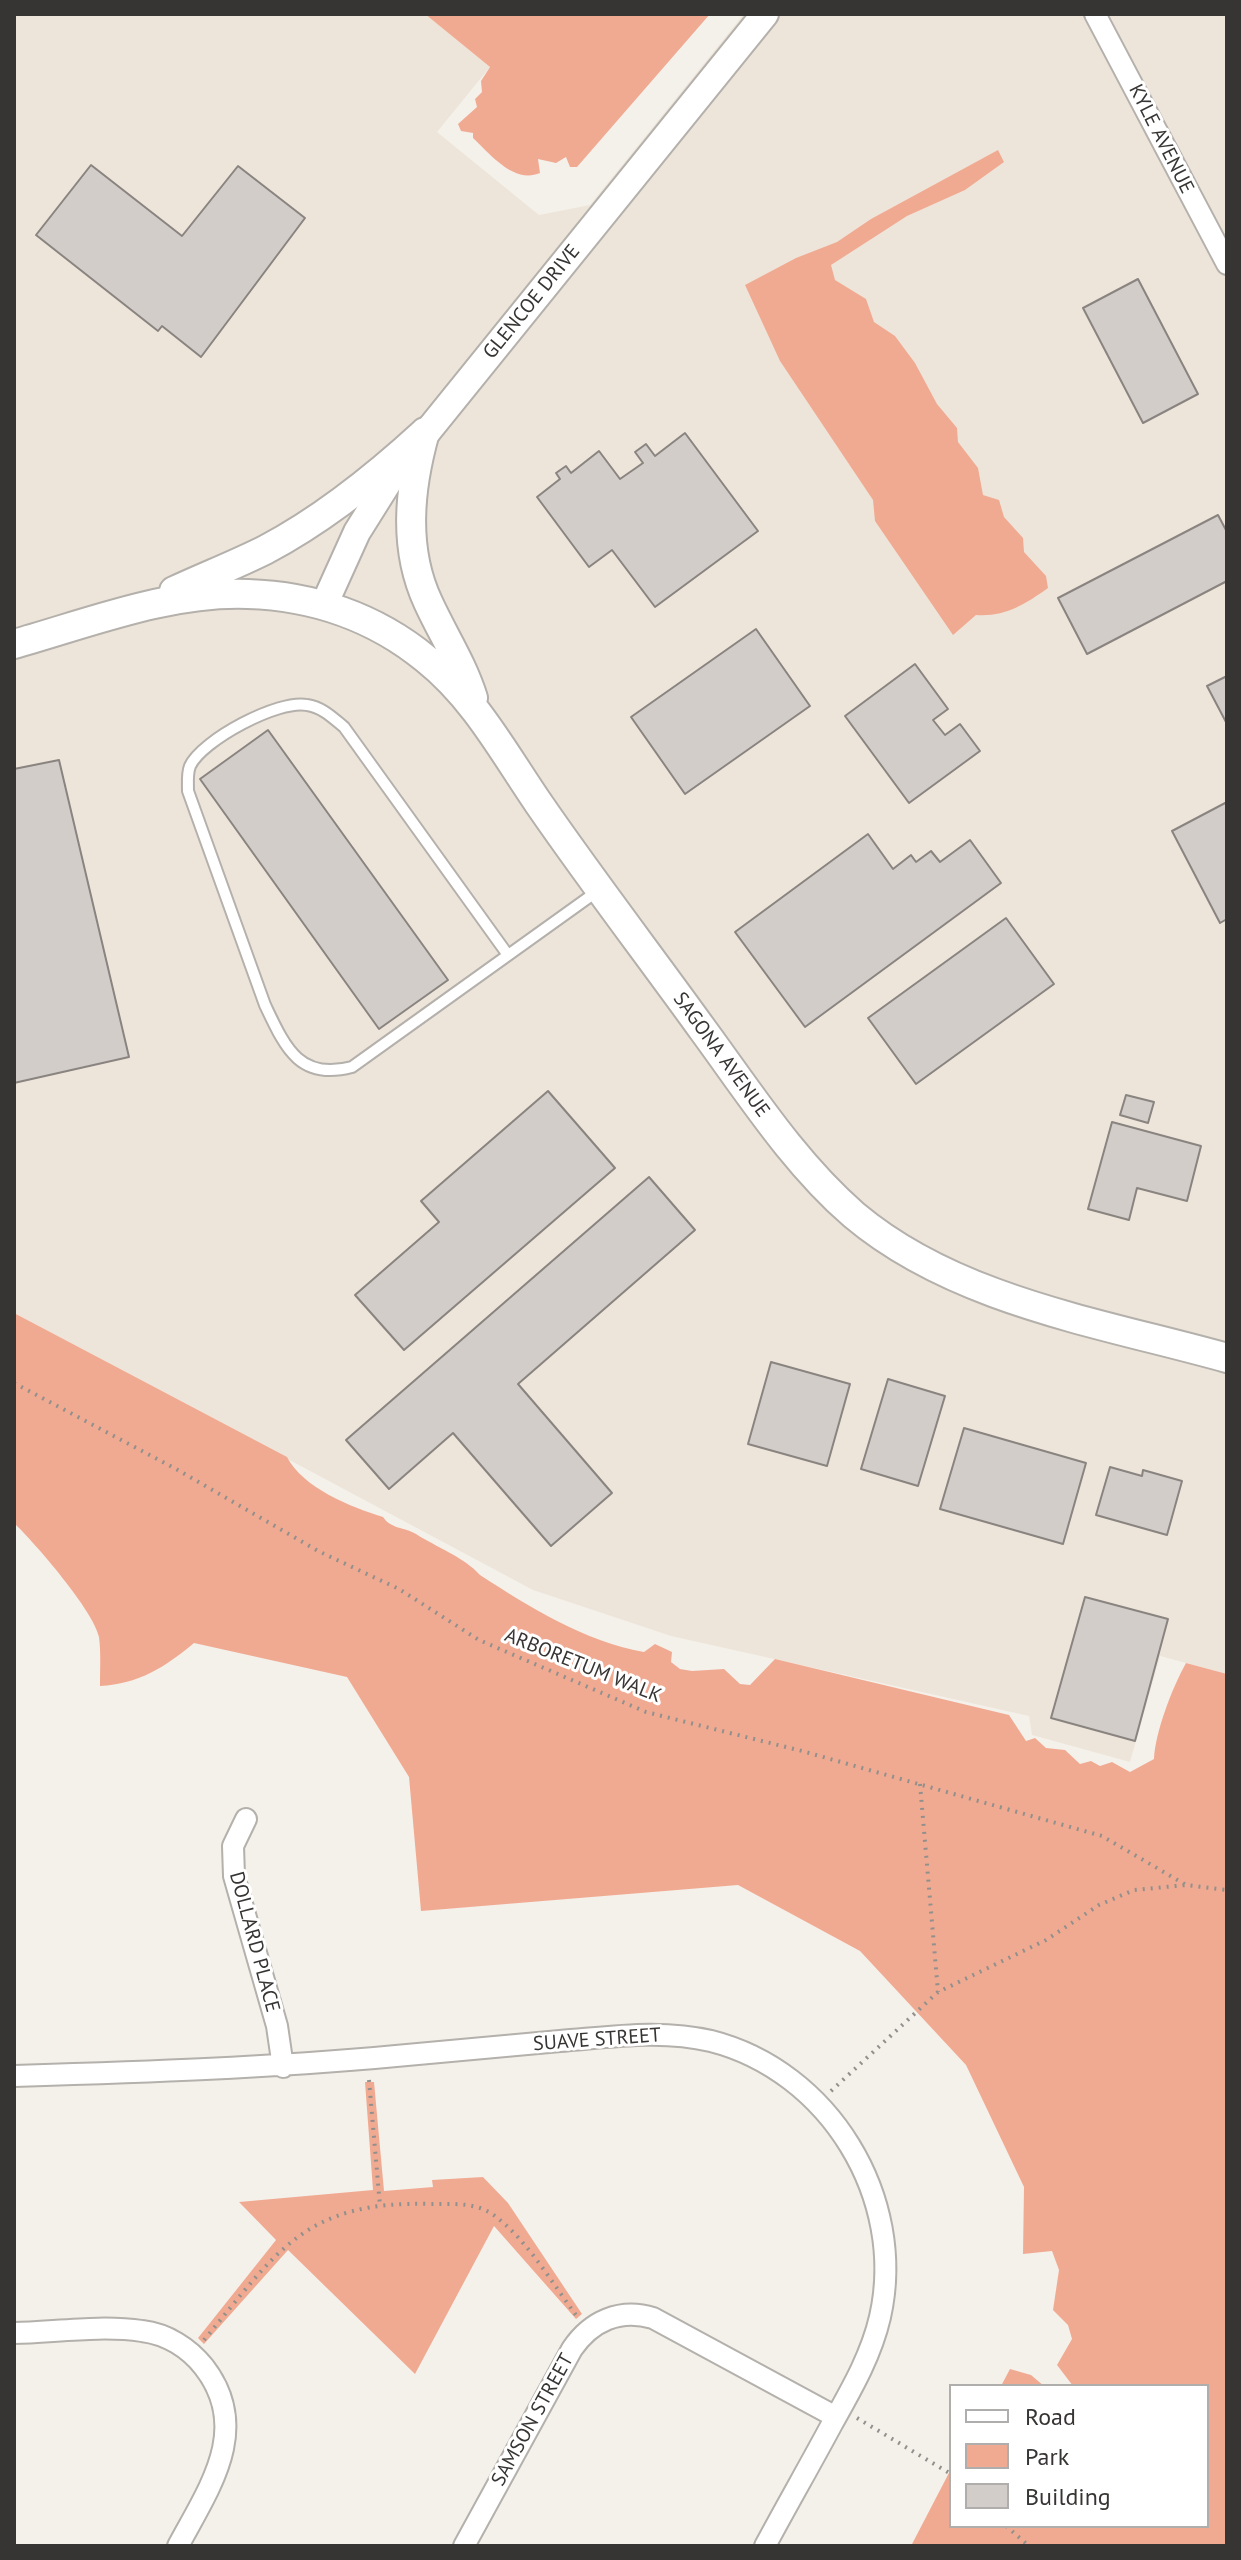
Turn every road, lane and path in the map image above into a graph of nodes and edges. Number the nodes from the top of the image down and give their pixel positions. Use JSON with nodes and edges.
{"nodes":[{"id":1,"x":765,"y":14,"type":"edge"},
{"id":2,"x":1095,"y":14,"type":"edge"},
{"id":3,"x":1227,"y":264,"type":"edge"},
{"id":4,"x":425,"y":432,"type":"junction"},
{"id":5,"x":324,"y":605,"type":"junction"},
{"id":6,"x":140,"y":609,"type":"junction"},
{"id":7,"x":14,"y":644,"type":"edge"},
{"id":8,"x":477,"y":710,"type":"junction"},
{"id":9,"x":601,"y":889,"type":"junction"},
{"id":10,"x":508,"y":955,"type":"junction"},
{"id":11,"x":1227,"y":1358,"type":"edge"},
{"id":12,"x":14,"y":1383,"type":"edge"},
{"id":13,"x":920,"y":1784,"type":"junction"},
{"id":14,"x":246,"y":1819,"type":"dead end"},
{"id":15,"x":1186,"y":1885,"type":"junction"},
{"id":16,"x":1227,"y":1890,"type":"edge"},
{"id":17,"x":938,"y":1992,"type":"junction"},
{"id":18,"x":283,"y":2067,"type":"junction"},
{"id":19,"x":15,"y":2071,"type":"edge"},
{"id":20,"x":369,"y":2080,"type":"dead end"},
{"id":21,"x":818,"y":2103,"type":"junction"},
{"id":22,"x":380,"y":2206,"type":"junction"},
{"id":23,"x":587,"y":2330,"type":"junction"},
{"id":24,"x":14,"y":2333,"type":"edge"},
{"id":25,"x":192,"y":2354,"type":"junction"},
{"id":26,"x":838,"y":2413,"type":"junction"},
{"id":27,"x":949,"y":2473,"type":"edge"},
{"id":28,"x":1008,"y":2528,"type":"edge"},
{"id":29,"x":178,"y":2546,"type":"edge"},
{"id":30,"x":464,"y":2546,"type":"edge"},
{"id":31,"x":765,"y":2546,"type":"edge"},
{"id":32,"x":1029,"y":2546,"type":"edge"}],
"edges":[{"from":1,"to":4,"type":"street","name":"GLENCOE DRIVE"},
{"from":2,"to":3,"type":"street","name":"KYLE AVENUE"},
{"from":4,"to":5,"type":"street","name":"GLENCOE DRIVE"},
{"from":4,"to":6,"type":"main road"},
{"from":4,"to":8,"type":"main road"},
{"from":5,"to":6,"type":"main road","name":"SAGONA AVENUE"},
{"from":5,"to":8,"type":"main road","name":"SAGONA AVENUE"},
{"from":6,"to":7,"type":"main road"},
{"from":8,"to":9,"type":"main road","name":"SAGONA AVENUE"},
{"from":9,"to":10,"type":"lane"},
{"from":9,"to":11,"type":"main road","name":"SAGONA AVENUE"},
{"from":10,"to":10,"type":"lane"},
{"from":12,"to":13,"type":"path","name":"ARBORETUM WALK"},
{"from":13,"to":15,"type":"path","name":"ARBORETUM WALK"},
{"from":13,"to":17,"type":"path"},
{"from":14,"to":18,"type":"street","name":"DOLLARD PLACE"},
{"from":15,"to":16,"type":"path","name":"ARBORETUM WALK"},
{"from":15,"to":17,"type":"path"},
{"from":17,"to":21,"type":"path"},
{"from":18,"to":19,"type":"street","name":"SUAVE STREET"},
{"from":18,"to":21,"type":"street","name":"SUAVE STREET"},
{"from":20,"to":22,"type":"path"},
{"from":21,"to":26,"type":"street","name":"SUAVE STREET"},
{"from":22,"to":23,"type":"path"},
{"from":22,"to":25,"type":"path"},
{"from":23,"to":26,"type":"street"},
{"from":23,"to":30,"type":"street","name":"SAMSON STREET"},
{"from":24,"to":25,"type":"street"},
{"from":25,"to":29,"type":"street"},
{"from":26,"to":27,"type":"path"},
{"from":26,"to":31,"type":"street","name":"SUAVE STREET"},
{"from":28,"to":32,"type":"path"}]}
